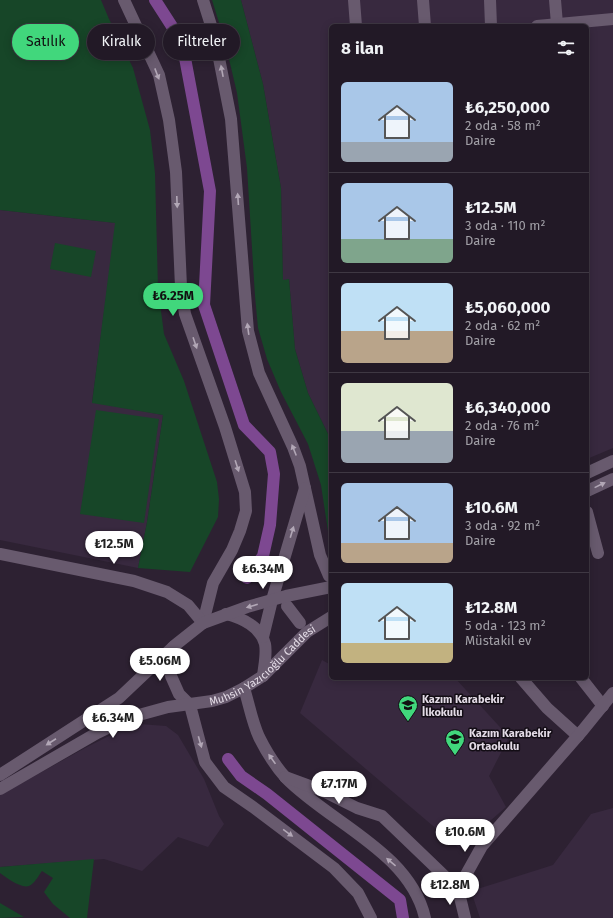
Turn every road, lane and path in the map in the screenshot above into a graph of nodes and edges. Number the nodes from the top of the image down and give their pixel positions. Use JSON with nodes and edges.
{"nodes":[{"id":1,"x":124,"y":0,"type":"edge"},
{"id":2,"x":203,"y":0,"type":"edge"},
{"id":3,"x":354,"y":0,"type":"edge"},
{"id":4,"x":423,"y":0,"type":"edge"},
{"id":5,"x":490,"y":0,"type":"edge"},
{"id":6,"x":555,"y":0,"type":"edge"},
{"id":7,"x":613,"y":19,"type":"edge"},
{"id":8,"x":356,"y":24,"type":"edge"},
{"id":9,"x":425,"y":24,"type":"edge"},
{"id":10,"x":491,"y":24,"type":"edge"},
{"id":11,"x":557,"y":24,"type":"joint"},
{"id":12,"x":613,"y":461,"type":"edge"},
{"id":13,"x":589,"y":472,"type":"edge"},
{"id":14,"x":613,"y":478,"type":"edge"},
{"id":15,"x":306,"y":487,"type":"junction"},
{"id":16,"x":589,"y":490,"type":"edge"},
{"id":17,"x":589,"y":519,"type":"edge"},
{"id":18,"x":598,"y":552,"type":"dead end"},
{"id":19,"x":0,"y":554,"type":"edge"},
{"id":20,"x":329,"y":576,"type":"edge"},
{"id":21,"x":329,"y":586,"type":"edge"},
{"id":22,"x":272,"y":600,"type":"junction"},
{"id":23,"x":287,"y":606,"type":"dead end"},
{"id":24,"x":226,"y":614,"type":"junction"},
{"id":25,"x":329,"y":618,"type":"edge"},
{"id":26,"x":202,"y":623,"type":"junction"},
{"id":27,"x":300,"y":623,"type":"dead end"},
{"id":28,"x":263,"y":637,"type":"junction"},
{"id":29,"x":174,"y":646,"type":"junction"},
{"id":30,"x":262,"y":676,"type":"junction"},
{"id":31,"x":522,"y":680,"type":"edge"},
{"id":32,"x":582,"y":680,"type":"edge"},
{"id":33,"x":244,"y":688,"type":"junction"},
{"id":34,"x":613,"y":693,"type":"edge"},
{"id":35,"x":190,"y":705,"type":"junction"},
{"id":36,"x":603,"y":706,"type":"junction"},
{"id":37,"x":578,"y":736,"type":"junction"},
{"id":38,"x":0,"y":775,"type":"edge"},
{"id":39,"x":285,"y":777,"type":"junction"},
{"id":40,"x":0,"y":789,"type":"edge"},
{"id":41,"x":458,"y":889,"type":"junction"},
{"id":42,"x":371,"y":918,"type":"edge"},
{"id":43,"x":425,"y":918,"type":"edge"},
{"id":44,"x":465,"y":918,"type":"edge"}],
"edges":[{"from":1,"to":26,"type":"street","one_way":true},
{"from":15,"to":2,"type":"street","one_way":true},
{"from":3,"to":8,"type":"street"},
{"from":4,"to":9,"type":"street"},
{"from":5,"to":10,"type":"street"},
{"from":6,"to":11,"type":"street"},
{"from":7,"to":11,"type":"street"},
{"from":12,"to":13,"type":"street"},
{"from":16,"to":14,"type":"street","one_way":true},
{"from":15,"to":20,"type":"street"},
{"from":22,"to":15,"type":"street","one_way":true},
{"from":17,"to":18,"type":"street"},
{"from":19,"to":26,"type":"street"},
{"from":21,"to":22,"type":"street"},
{"from":22,"to":24,"type":"street","one_way":true},
{"from":22,"to":28,"type":"street"},
{"from":23,"to":27,"type":"street"},
{"from":24,"to":26,"type":"street"},
{"from":24,"to":28,"type":"street"},
{"from":25,"to":30,"type":"street","name":"Muhsin Yazıcıoğlu Caddesi"},
{"from":26,"to":29,"type":"street"},
{"from":28,"to":30,"type":"street"},
{"from":29,"to":35,"type":"street"},
{"from":29,"to":38,"type":"street","one_way":true},
{"from":30,"to":33,"type":"street","name":"Muhsin Yazıcıoğlu Caddesi"},
{"from":31,"to":37,"type":"street"},
{"from":32,"to":36,"type":"street"},
{"from":33,"to":35,"type":"street","name":"Muhsin Yazıcıoğlu Caddesi"},
{"from":39,"to":33,"type":"street","one_way":true},
{"from":34,"to":36,"type":"street"},
{"from":35,"to":40,"type":"street","name":"Muhsin Yazıcıoğlu Caddesi"},
{"from":35,"to":42,"type":"street","one_way":true},
{"from":36,"to":37,"type":"street"},
{"from":37,"to":41,"type":"street"},
{"from":39,"to":41,"type":"street"},
{"from":43,"to":39,"type":"street","one_way":true},
{"from":41,"to":44,"type":"street"}]}
